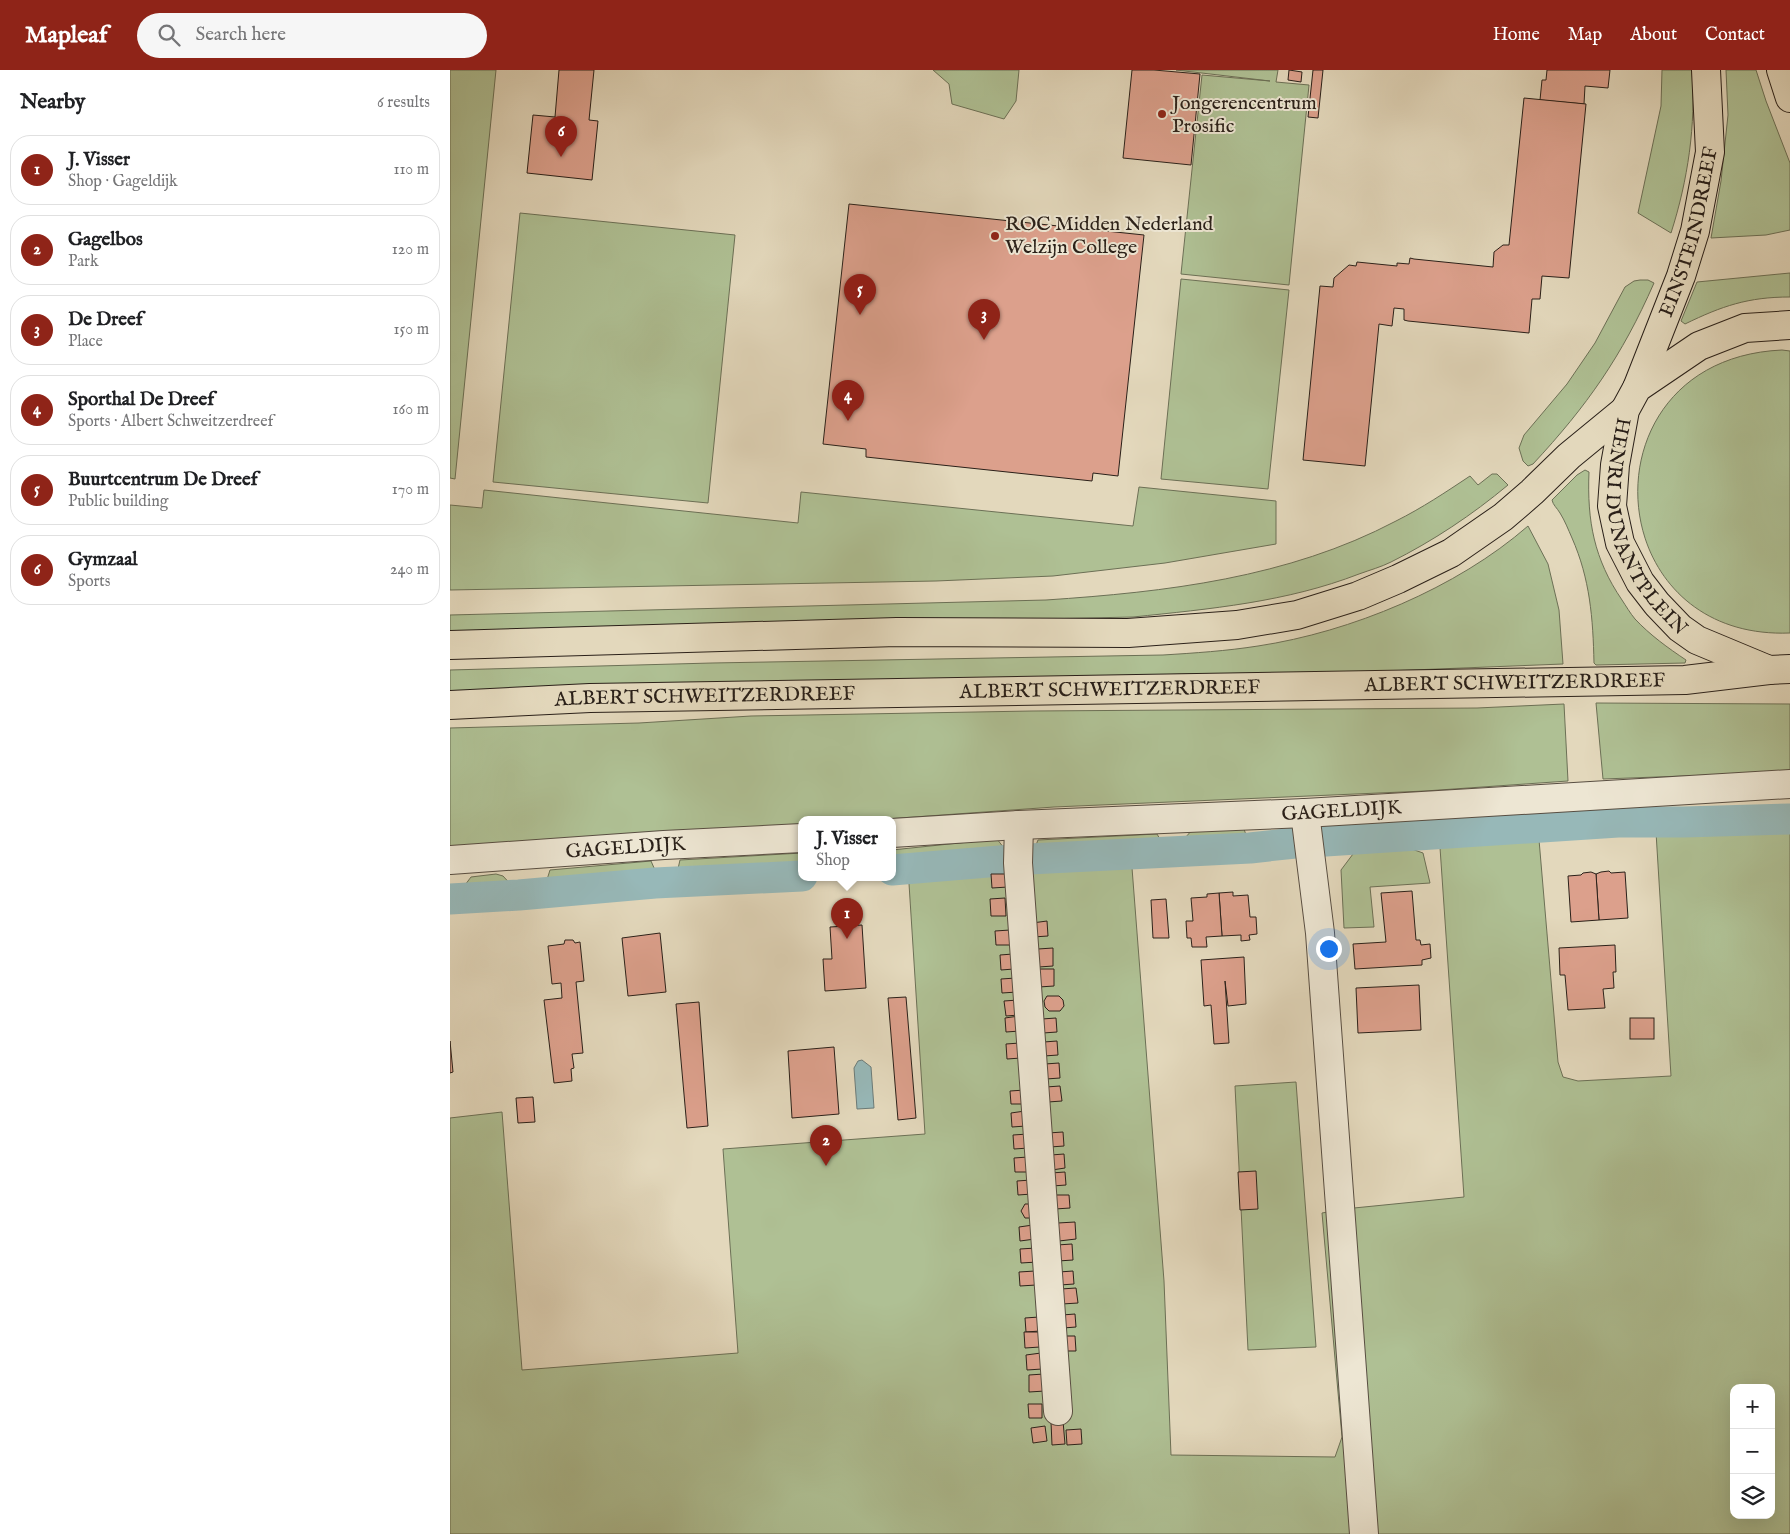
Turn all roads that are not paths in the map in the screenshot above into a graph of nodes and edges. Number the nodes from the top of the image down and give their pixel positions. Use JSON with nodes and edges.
{"nodes":[{"id":1,"x":1706,"y":70,"type":"edge"},
{"id":2,"x":1781,"y":70,"type":"edge"},
{"id":3,"x":1790,"y":98,"type":"edge"},
{"id":4,"x":1790,"y":324,"type":"edge"},
{"id":5,"x":1631,"y":399,"type":"junction"},
{"id":6,"x":450,"y":645,"type":"edge"},
{"id":7,"x":1780,"y":670,"type":"edge"},
{"id":8,"x":450,"y":705,"type":"edge"},
{"id":9,"x":1790,"y":784,"type":"edge"},
{"id":10,"x":1304,"y":813,"type":"junction"},
{"id":11,"x":1019,"y":826,"type":"junction"},
{"id":12,"x":896,"y":833,"type":"edge"},
{"id":13,"x":798,"y":838,"type":"edge"},
{"id":14,"x":450,"y":860,"type":"edge"},
{"id":15,"x":1058,"y":1411,"type":"dead end"},
{"id":16,"x":1364,"y":1534,"type":"edge"}],
"edges":[{"from":1,"to":5,"type":"main road","name":"EINSTEINDREEF"},
{"from":2,"to":3,"type":"main road"},
{"from":4,"to":5,"type":"main road","name":"HENRI DUNANTPLEIN"},
{"from":5,"to":6,"type":"main road"},
{"from":5,"to":7,"type":"main road","name":"HENRI DUNANTPLEIN"},
{"from":7,"to":8,"type":"main road","name":"ALBERT SCHWEITZERDREEF"},
{"from":9,"to":10,"type":"street","name":"GAGELDIJK"},
{"from":10,"to":11,"type":"street","name":"GAGELDIJK"},
{"from":10,"to":16,"type":"street"},
{"from":11,"to":12,"type":"street","name":"GAGELDIJK"},
{"from":11,"to":15,"type":"street"},
{"from":13,"to":14,"type":"street","name":"GAGELDIJK"}]}
